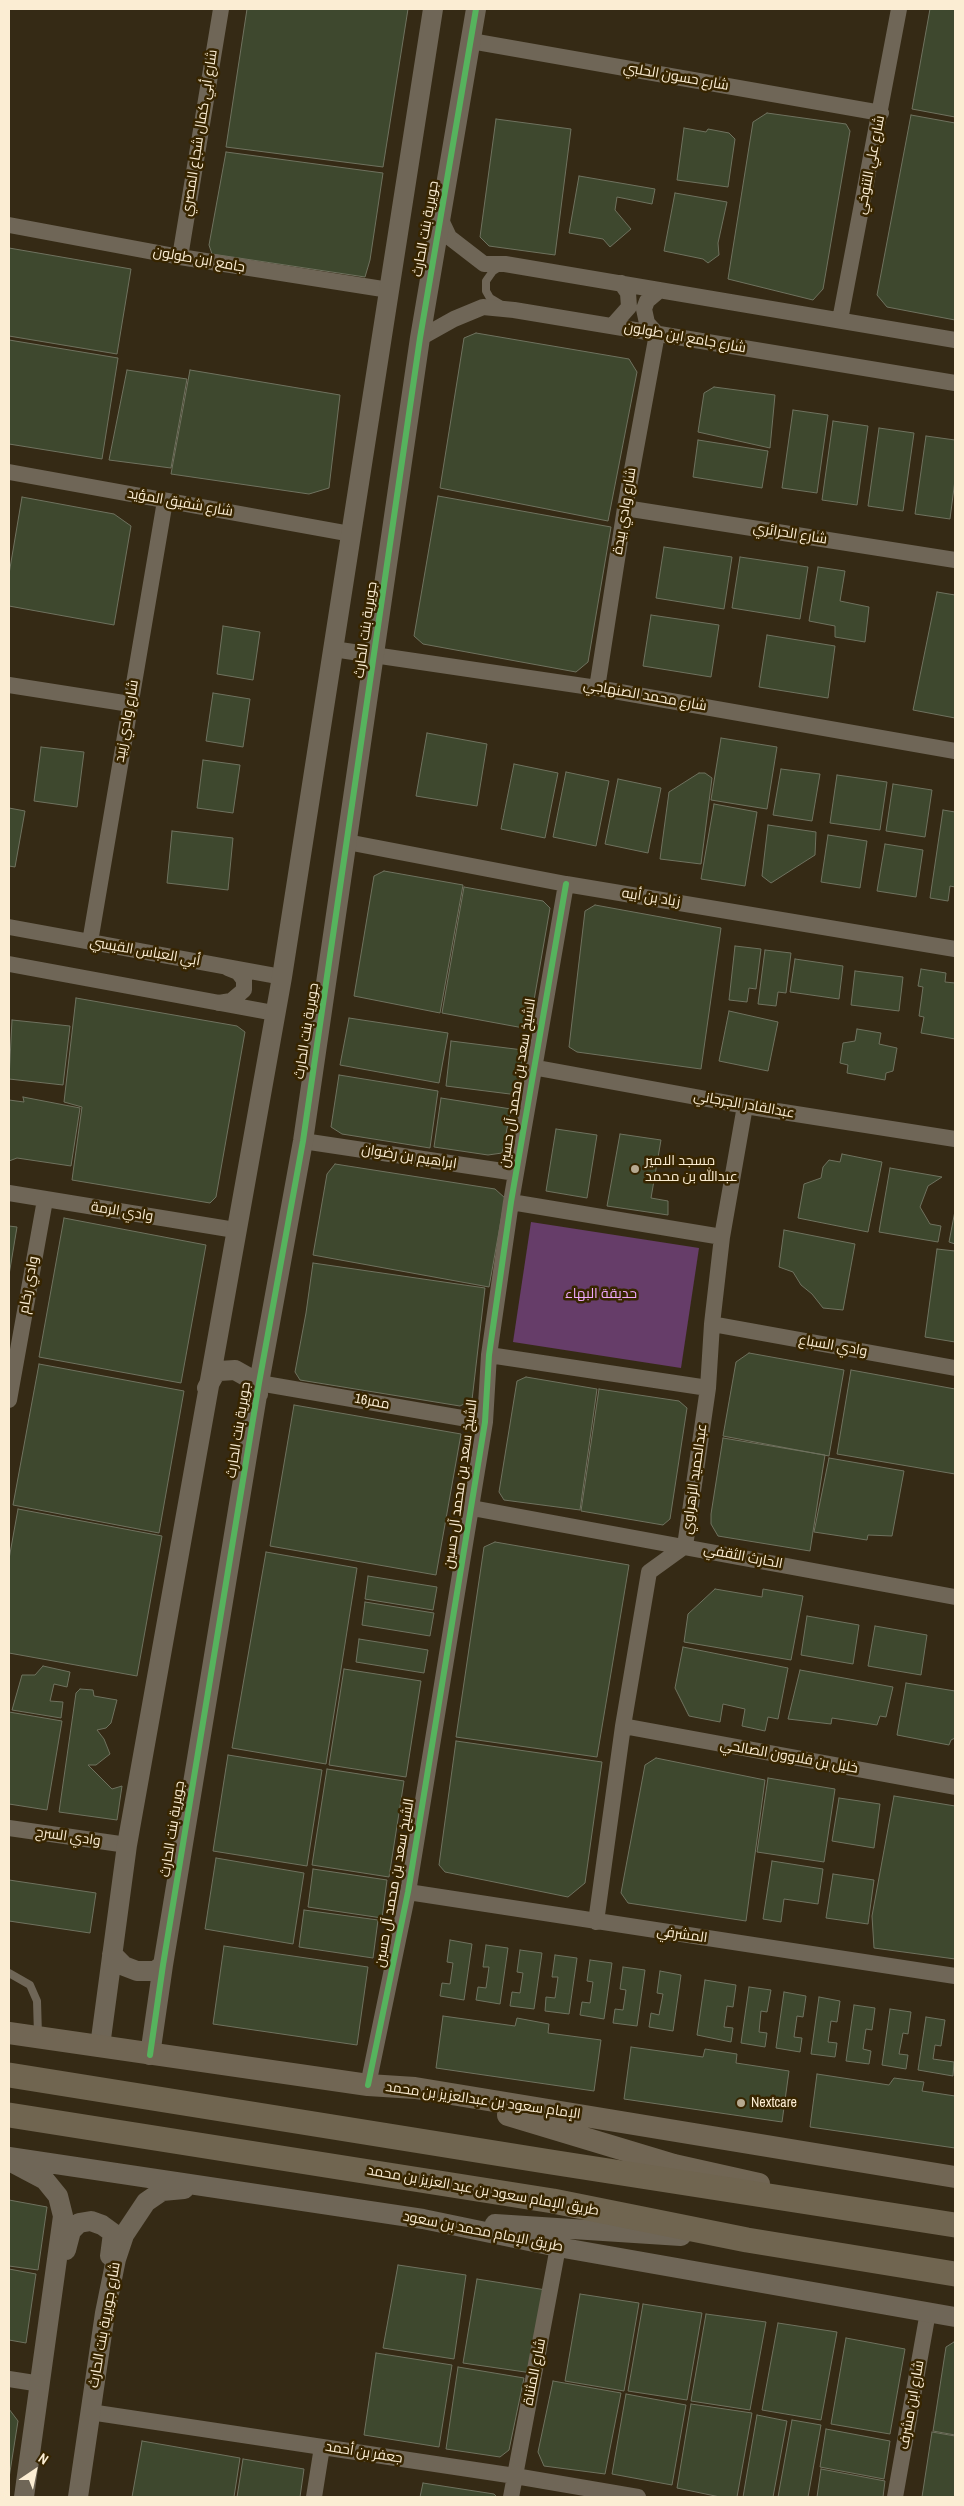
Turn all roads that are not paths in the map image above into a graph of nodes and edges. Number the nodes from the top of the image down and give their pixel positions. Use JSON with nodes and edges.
{"nodes":[{"id":1,"x":220,"y":9,"type":"edge"},
{"id":2,"x":433,"y":9,"type":"edge"},
{"id":3,"x":476,"y":9,"type":"edge"},
{"id":4,"x":899,"y":9,"type":"edge"},
{"id":5,"x":471,"y":42,"type":"junction"},
{"id":6,"x":881,"y":113,"type":"junction"},
{"id":7,"x":441,"y":220,"type":"junction"},
{"id":8,"x":9,"y":225,"type":"edge"},
{"id":9,"x":180,"y":257,"type":"junction"},
{"id":10,"x":505,"y":264,"type":"junction"},
{"id":11,"x":621,"y":283,"type":"junction"},
{"id":12,"x":389,"y":290,"type":"junction"},
{"id":13,"x":660,"y":290,"type":"junction"},
{"id":14,"x":514,"y":310,"type":"junction"},
{"id":15,"x":840,"y":320,"type":"junction"},
{"id":16,"x":613,"y":325,"type":"junction"},
{"id":17,"x":657,"y":334,"type":"junction"},
{"id":18,"x":420,"y":338,"type":"junction"},
{"id":19,"x":955,"y":340,"type":"edge"},
{"id":20,"x":955,"y":383,"type":"edge"},
{"id":21,"x":9,"y":472,"type":"edge"},
{"id":22,"x":165,"y":501,"type":"junction"},
{"id":23,"x":625,"y":508,"type":"junction"},
{"id":24,"x":351,"y":534,"type":"junction"},
{"id":25,"x":955,"y":560,"type":"edge"},
{"id":26,"x":333,"y":649,"type":"junction"},
{"id":27,"x":375,"y":655,"type":"junction"},
{"id":28,"x":9,"y":684,"type":"edge"},
{"id":29,"x":597,"y":688,"type":"junction"},
{"id":30,"x":130,"y":704,"type":"junction"},
{"id":31,"x":955,"y":751,"type":"edge"},
{"id":32,"x":347,"y":842,"type":"junction"},
{"id":33,"x":566,"y":884,"type":"junction"},
{"id":34,"x":9,"y":927,"type":"edge"},
{"id":35,"x":90,"y":942,"type":"junction"},
{"id":36,"x":955,"y":949,"type":"edge"},
{"id":37,"x":9,"y":964,"type":"edge"},
{"id":38,"x":224,"y":966,"type":"junction"},
{"id":39,"x":282,"y":977,"type":"junction"},
{"id":40,"x":219,"y":1003,"type":"junction"},
{"id":41,"x":274,"y":1013,"type":"junction"},
{"id":42,"x":532,"y":1067,"type":"junction"},
{"id":43,"x":745,"y":1106,"type":"junction"},
{"id":44,"x":303,"y":1140,"type":"junction"},
{"id":45,"x":955,"y":1140,"type":"edge"},
{"id":46,"x":516,"y":1173,"type":"junction"},
{"id":47,"x":9,"y":1193,"type":"edge"},
{"id":48,"x":45,"y":1200,"type":"junction"},
{"id":49,"x":510,"y":1202,"type":"junction"},
{"id":50,"x":235,"y":1230,"type":"junction"},
{"id":51,"x":722,"y":1237,"type":"junction"},
{"id":52,"x":712,"y":1324,"type":"junction"},
{"id":53,"x":216,"y":1336,"type":"junction"},
{"id":54,"x":266,"y":1348,"type":"junction"},
{"id":55,"x":489,"y":1355,"type":"junction"},
{"id":56,"x":955,"y":1368,"type":"edge"},
{"id":57,"x":207,"y":1388,"type":"junction"},
{"id":58,"x":258,"y":1388,"type":"junction"},
{"id":59,"x":708,"y":1388,"type":"junction"},
{"id":60,"x":9,"y":1400,"type":"edge"},
{"id":61,"x":485,"y":1422,"type":"junction"},
{"id":62,"x":472,"y":1508,"type":"junction"},
{"id":63,"x":685,"y":1546,"type":"junction"},
{"id":64,"x":955,"y":1597,"type":"edge"},
{"id":65,"x":623,"y":1726,"type":"junction"},
{"id":66,"x":955,"y":1787,"type":"edge"},
{"id":67,"x":9,"y":1828,"type":"edge"},
{"id":68,"x":126,"y":1845,"type":"junction"},
{"id":69,"x":408,"y":1892,"type":"junction"},
{"id":70,"x":596,"y":1922,"type":"junction"},
{"id":71,"x":112,"y":1954,"type":"junction"},
{"id":72,"x":163,"y":1965,"type":"junction"},
{"id":73,"x":9,"y":1973,"type":"edge"},
{"id":74,"x":955,"y":1976,"type":"edge"},
{"id":75,"x":9,"y":2033,"type":"edge"},
{"id":76,"x":38,"y":2037,"type":"junction"},
{"id":77,"x":100,"y":2046,"type":"junction"},
{"id":78,"x":150,"y":2055,"type":"junction"},
{"id":79,"x":9,"y":2074,"type":"edge"},
{"id":80,"x":368,"y":2085,"type":"junction"},
{"id":81,"x":415,"y":2088,"type":"junction"},
{"id":82,"x":9,"y":2114,"type":"edge"},
{"id":83,"x":9,"y":2157,"type":"edge"},
{"id":84,"x":9,"y":2162,"type":"edge"},
{"id":85,"x":955,"y":2177,"type":"edge"},
{"id":86,"x":216,"y":2187,"type":"junction"},
{"id":87,"x":896,"y":2215,"type":"junction"},
{"id":88,"x":424,"y":2219,"type":"junction"},
{"id":89,"x":955,"y":2225,"type":"edge"},
{"id":90,"x":747,"y":2240,"type":"junction"},
{"id":91,"x":558,"y":2247,"type":"junction"},
{"id":92,"x":955,"y":2274,"type":"edge"},
{"id":93,"x":52,"y":2300,"type":"junction"},
{"id":94,"x":928,"y":2312,"type":"junction"},
{"id":95,"x":105,"y":2313,"type":"junction"},
{"id":96,"x":955,"y":2316,"type":"edge"},
{"id":97,"x":9,"y":2379,"type":"edge"},
{"id":98,"x":41,"y":2384,"type":"junction"},
{"id":99,"x":90,"y":2412,"type":"junction"},
{"id":100,"x":322,"y":2447,"type":"junction"},
{"id":101,"x":515,"y":2476,"type":"junction"},
{"id":102,"x":24,"y":2497,"type":"edge"},
{"id":103,"x":78,"y":2497,"type":"edge"},
{"id":104,"x":314,"y":2497,"type":"edge"},
{"id":105,"x":511,"y":2497,"type":"edge"},
{"id":106,"x":638,"y":2497,"type":"edge"},
{"id":107,"x":895,"y":2497,"type":"edge"}],
"edges":[{"from":1,"to":9,"type":"street","name":"شارع أبي كمال شجاع المصري"},
{"from":2,"to":12,"type":"street","name":"جويرية بنت الحارث"},
{"from":3,"to":5,"type":"street","name":"جويرية بنت الحارث"},
{"from":4,"to":6,"type":"street","name":"شارع علي التنوخي"},
{"from":5,"to":6,"type":"street","name":"شارع حسون الحلبي"},
{"from":5,"to":7,"type":"street","name":"جويرية بنت الحارث"},
{"from":6,"to":15,"type":"street","name":"شارع علي التنوخي"},
{"from":7,"to":10,"type":"street"},
{"from":7,"to":18,"type":"street","name":"جويرية بنت الحارث"},
{"from":8,"to":9,"type":"street","name":"جامع ابن طولون"},
{"from":9,"to":12,"type":"street","name":"جامع ابن طولون"},
{"from":10,"to":11,"type":"street"},
{"from":10,"to":14,"type":"lane"},
{"from":11,"to":13,"type":"street"},
{"from":11,"to":16,"type":"street"},
{"from":12,"to":24,"type":"street","name":"جويرية بنت الحارث"},
{"from":13,"to":15,"type":"street"},
{"from":13,"to":17,"type":"street"},
{"from":14,"to":16,"type":"street","name":"شارع جامع ابن طولون"},
{"from":14,"to":18,"type":"street","name":"شارع جامع ابن طولون"},
{"from":15,"to":19,"type":"street"},
{"from":16,"to":17,"type":"street","name":"شارع جامع ابن طولون"},
{"from":17,"to":20,"type":"street","name":"شارع جامع ابن طولون"},
{"from":17,"to":23,"type":"street","name":"شارع وادي بيدة"},
{"from":18,"to":27,"type":"street","name":"جويرية بنت الحارث"},
{"from":21,"to":22,"type":"street","name":"شارع شفيق المؤيد"},
{"from":22,"to":24,"type":"street","name":"شارع شفيق المؤيد"},
{"from":22,"to":30,"type":"street","name":"شارع وادي زبيد"},
{"from":23,"to":25,"type":"street","name":"شارع الحرائري"},
{"from":23,"to":29,"type":"street","name":"شارع وادي بيدة"},
{"from":24,"to":26,"type":"street","name":"جويرية بنت الحارث"},
{"from":26,"to":27,"type":"street","name":"شارع محمد الصنهاجي"},
{"from":26,"to":39,"type":"street","name":"جويرية بنت الحارث"},
{"from":27,"to":29,"type":"street","name":"شارع محمد الصنهاجي"},
{"from":27,"to":32,"type":"street","name":"جويرية بنت الحارث"},
{"from":28,"to":30,"type":"street"},
{"from":29,"to":31,"type":"street","name":"شارع محمد الصنهاجي"},
{"from":30,"to":35,"type":"street","name":"شارع وادي زبيد"},
{"from":32,"to":33,"type":"street","name":"زياد بن أبيه"},
{"from":32,"to":44,"type":"street","name":"جويرية بنت الحارث"},
{"from":33,"to":36,"type":"street","name":"زياد بن أبيه"},
{"from":33,"to":42,"type":"street","name":"الشيخ سعد بن محمد آل حسين"},
{"from":34,"to":35,"type":"street","name":"أبي العباس القيسي"},
{"from":35,"to":38,"type":"street","name":"أبي العباس القيسي"},
{"from":37,"to":40,"type":"street"},
{"from":38,"to":39,"type":"street","name":"أبي العباس القيسي"},
{"from":38,"to":40,"type":"street"},
{"from":39,"to":41,"type":"street","name":"جويرية بنت الحارث"},
{"from":40,"to":41,"type":"street"},
{"from":41,"to":50,"type":"street","name":"جويرية بنت الحارث"},
{"from":42,"to":43,"type":"street","name":"عبدالقادر الجرجاني"},
{"from":42,"to":46,"type":"street","name":"الشيخ سعد بن محمد آل حسين"},
{"from":43,"to":45,"type":"street","name":"عبدالقادر الجرجاني"},
{"from":43,"to":51,"type":"street","name":"عبدالحميد الزهراوي"},
{"from":44,"to":46,"type":"street","name":"ابراهيم بن رضوان"},
{"from":44,"to":54,"type":"street","name":"جويرية بنت الحارث"},
{"from":46,"to":49,"type":"street","name":"الشيخ سعد بن محمد آل حسين"},
{"from":47,"to":48,"type":"street","name":"وادي الرمة"},
{"from":48,"to":50,"type":"street","name":"وادي الرمة"},
{"from":48,"to":60,"type":"street","name":"وادي رخام"},
{"from":49,"to":51,"type":"street"},
{"from":49,"to":55,"type":"street","name":"الشيخ سعد بن محمد آل حسين"},
{"from":50,"to":53,"type":"street","name":"جويرية بنت الحارث"},
{"from":51,"to":52,"type":"street","name":"عبدالحميد الزهراوي"},
{"from":52,"to":56,"type":"street","name":"وادي السباع"},
{"from":52,"to":59,"type":"street","name":"عبدالحميد الزهراوي"},
{"from":53,"to":54,"type":"street"},
{"from":53,"to":57,"type":"street","name":"جويرية بنت الحارث"},
{"from":54,"to":58,"type":"street","name":"جويرية بنت الحارث"},
{"from":55,"to":59,"type":"street"},
{"from":55,"to":61,"type":"street","name":"الشيخ سعد بن محمد آل حسين"},
{"from":57,"to":58,"type":"street"},
{"from":57,"to":68,"type":"street","name":"جويرية بنت الحارث"},
{"from":58,"to":61,"type":"street","name":"ممر16"},
{"from":58,"to":72,"type":"street","name":"جويرية بنت الحارث"},
{"from":59,"to":63,"type":"street","name":"عبدالحميد الزهراوي"},
{"from":61,"to":62,"type":"street","name":"الشيخ سعد بن محمد آل حسين"},
{"from":62,"to":63,"type":"street","name":"الحارث الثقفي"},
{"from":62,"to":69,"type":"street","name":"الشيخ سعد بن محمد آل حسين"},
{"from":63,"to":64,"type":"street","name":"الحارث الثقفي"},
{"from":63,"to":65,"type":"street","name":"عبدالحميد الزهراوي"},
{"from":65,"to":66,"type":"street","name":"خليل بن قلاوون الصالحي"},
{"from":65,"to":70,"type":"street","name":"عبدالحميد الزهراوي"},
{"from":67,"to":68,"type":"street","name":"وادي السرح"},
{"from":68,"to":71,"type":"street","name":"جويرية بنت الحارث"},
{"from":69,"to":70,"type":"street","name":"المشرفي"},
{"from":69,"to":80,"type":"street","name":"الشيخ سعد بن محمد آل حسين"},
{"from":70,"to":74,"type":"street","name":"المشرفي"},
{"from":71,"to":72,"type":"street"},
{"from":71,"to":77,"type":"street","name":"جويرية بنت الحارث"},
{"from":72,"to":78,"type":"street","name":"جويرية بنت الحارث"},
{"from":73,"to":76,"type":"lane"},
{"from":75,"to":76,"type":"main road","name":"الإمام سعود بن عبدالعزيز بن محمد"},
{"from":76,"to":77,"type":"main road","name":"الإمام سعود بن عبدالعزيز بن محمد"},
{"from":77,"to":78,"type":"main road","name":"الإمام سعود بن عبدالعزيز بن محمد"},
{"from":78,"to":80,"type":"main road","name":"الإمام سعود بن عبدالعزيز بن محمد"},
{"from":79,"to":87,"type":"main road"},
{"from":80,"to":81,"type":"main road","name":"الإمام سعود بن عبدالعزيز بن محمد"},
{"from":81,"to":85,"type":"main road","name":"الإمام سعود بن عبدالعزيز بن محمد"},
{"from":81,"to":87,"type":"main road"},
{"from":82,"to":90,"type":"main road","name":"طريق الإمام سعود بن عبد العزيز بن محمد"},
{"from":83,"to":86,"type":"street","name":"طريق الإمام محمد بن سعود"},
{"from":84,"to":93,"type":"street"},
{"from":86,"to":88,"type":"street","name":"طريق الإمام محمد بن سعود"},
{"from":86,"to":95,"type":"street","name":"شارع جويرية بنت الحارث"},
{"from":87,"to":89,"type":"main road"},
{"from":88,"to":90,"type":"street"},
{"from":88,"to":91,"type":"street","name":"طريق الإمام محمد بن سعود"},
{"from":90,"to":92,"type":"main road","name":"طريق الإمام سعود بن عبد العزيز بن محمد"},
{"from":91,"to":94,"type":"street","name":"طريق الإمام محمد بن سعود"},
{"from":91,"to":101,"type":"street","name":"شارع المثناة"},
{"from":93,"to":95,"type":"street"},
{"from":93,"to":98,"type":"street"},
{"from":94,"to":96,"type":"street","name":"طريق الإمام محمد بن سعود"},
{"from":94,"to":107,"type":"street","name":"شارع ابن مشرف"},
{"from":95,"to":99,"type":"street","name":"شارع جويرية بنت الحارث"},
{"from":97,"to":98,"type":"street"},
{"from":98,"to":102,"type":"street"},
{"from":99,"to":100,"type":"street","name":"جعفر بن أحمد"},
{"from":99,"to":103,"type":"street","name":"شارع جويرية بنت الحارث"},
{"from":100,"to":101,"type":"street","name":"جعفر بن أحمد"},
{"from":100,"to":104,"type":"street"},
{"from":101,"to":105,"type":"street","name":"شارع المثناة"},
{"from":101,"to":106,"type":"street","name":"جعفر بن أحمد"}]}
